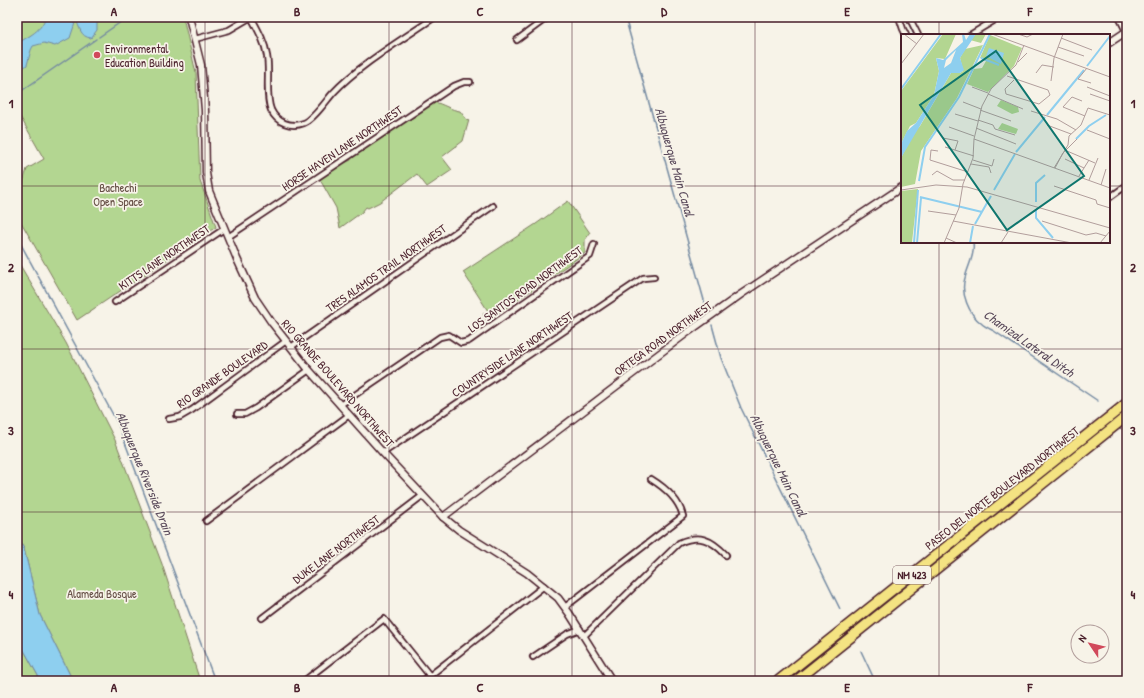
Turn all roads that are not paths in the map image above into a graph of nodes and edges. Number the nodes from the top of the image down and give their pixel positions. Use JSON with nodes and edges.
{"nodes":[{"id":1,"x":189,"y":17,"type":"edge"},
{"id":2,"x":251,"y":17,"type":"edge"},
{"id":3,"x":435,"y":17,"type":"edge"},
{"id":4,"x":548,"y":17,"type":"edge"},
{"id":5,"x":899,"y":17,"type":"edge"},
{"id":6,"x":909,"y":17,"type":"edge"},
{"id":7,"x":1000,"y":17,"type":"edge"},
{"id":8,"x":1119,"y":17,"type":"edge"},
{"id":9,"x":1126,"y":31,"type":"edge"},
{"id":10,"x":906,"y":34,"type":"edge"},
{"id":11,"x":918,"y":34,"type":"edge"},
{"id":12,"x":972,"y":34,"type":"edge"},
{"id":13,"x":195,"y":39,"type":"junction"},
{"id":14,"x":516,"y":40,"type":"dead end"},
{"id":15,"x":1110,"y":42,"type":"edge"},
{"id":16,"x":470,"y":82,"type":"dead end"},
{"id":17,"x":1127,"y":185,"type":"edge"},
{"id":18,"x":901,"y":188,"type":"edge"},
{"id":19,"x":1110,"y":197,"type":"edge"},
{"id":20,"x":494,"y":206,"type":"dead end"},
{"id":21,"x":224,"y":229,"type":"junction"},
{"id":22,"x":228,"y":237,"type":"junction"},
{"id":23,"x":594,"y":244,"type":"dead end"},
{"id":24,"x":654,"y":277,"type":"dead end"},
{"id":25,"x":115,"y":302,"type":"dead end"},
{"id":26,"x":286,"y":341,"type":"junction"},
{"id":27,"x":291,"y":347,"type":"junction"},
{"id":28,"x":309,"y":370,"type":"junction"},
{"id":29,"x":1127,"y":404,"type":"edge"},
{"id":30,"x":340,"y":405,"type":"junction"},
{"id":31,"x":236,"y":414,"type":"dead end"},
{"id":32,"x":349,"y":415,"type":"junction"},
{"id":33,"x":1127,"y":416,"type":"edge"},
{"id":34,"x":169,"y":419,"type":"dead end"},
{"id":35,"x":383,"y":453,"type":"junction"},
{"id":36,"x":651,"y":479,"type":"dead end"},
{"id":37,"x":422,"y":496,"type":"junction"},
{"id":38,"x":443,"y":517,"type":"junction"},
{"id":39,"x":206,"y":521,"type":"dead end"},
{"id":40,"x":726,"y":555,"type":"dead end"},
{"id":41,"x":544,"y":586,"type":"junction"},
{"id":42,"x":565,"y":607,"type":"junction"},
{"id":43,"x":262,"y":618,"type":"dead end"},
{"id":44,"x":580,"y":630,"type":"junction"},
{"id":45,"x":584,"y":636,"type":"junction"},
{"id":46,"x":533,"y":656,"type":"dead end"},
{"id":47,"x":430,"y":676,"type":"junction"},
{"id":48,"x":304,"y":681,"type":"edge"},
{"id":49,"x":423,"y":681,"type":"edge"},
{"id":50,"x":612,"y":681,"type":"edge"},
{"id":51,"x":778,"y":681,"type":"edge"},
{"id":52,"x":796,"y":681,"type":"edge"}],
"edges":[{"from":1,"to":13,"type":"street","name":"RIO GRANDE BOULEVARD NORTHWEST"},
{"from":2,"to":3,"type":"street"},
{"from":2,"to":13,"type":"street"},
{"from":4,"to":14,"type":"street"},
{"from":5,"to":10,"type":"street"},
{"from":6,"to":11,"type":"street"},
{"from":7,"to":12,"type":"street"},
{"from":8,"to":9,"type":"street"},
{"from":9,"to":15,"type":"street"},
{"from":13,"to":21,"type":"street","name":"RIO GRANDE BOULEVARD NORTHWEST"},
{"from":16,"to":22,"type":"street","name":"HORSE HAVEN LANE NORTHWEST"},
{"from":17,"to":19,"type":"street"},
{"from":18,"to":38,"type":"street","name":"ORTEGA ROAD NORTHWEST"},
{"from":20,"to":27,"type":"street","name":"TRES ALAMOS TRAIL NORTHWEST"},
{"from":21,"to":22,"type":"street","name":"RIO GRANDE BOULEVARD NORTHWEST"},
{"from":21,"to":25,"type":"street","name":"KITTS LANE NORTHWEST"},
{"from":22,"to":26,"type":"street","name":"RIO GRANDE BOULEVARD NORTHWEST"},
{"from":23,"to":30,"type":"street","name":"LOS SANTOS ROAD NORTHWEST"},
{"from":24,"to":35,"type":"street","name":"COUNTRYSIDE LANE NORTHWEST"},
{"from":26,"to":27,"type":"street","name":"RIO GRANDE BOULEVARD NORTHWEST"},
{"from":26,"to":34,"type":"street","name":"RIO GRANDE BOULEVARD"},
{"from":27,"to":28,"type":"street","name":"RIO GRANDE BOULEVARD NORTHWEST"},
{"from":28,"to":30,"type":"street","name":"RIO GRANDE BOULEVARD NORTHWEST"},
{"from":28,"to":31,"type":"street"},
{"from":29,"to":51,"type":"highway","name":"PASEO DEL NORTE BOULEVARD NORTHWEST","number":"NM 423"},
{"from":30,"to":32,"type":"street","name":"RIO GRANDE BOULEVARD NORTHWEST"},
{"from":32,"to":35,"type":"street","name":"RIO GRANDE BOULEVARD NORTHWEST"},
{"from":32,"to":39,"type":"street"},
{"from":33,"to":52,"type":"highway","name":"PASEO DEL NORTE BOULEVARD NORTHWEST","number":"NM 423"},
{"from":35,"to":37,"type":"street","name":"RIO GRANDE BOULEVARD NORTHWEST"},
{"from":36,"to":42,"type":"street"},
{"from":37,"to":38,"type":"street","name":"RIO GRANDE BOULEVARD NORTHWEST"},
{"from":37,"to":43,"type":"street","name":"DUKE LANE NORTHWEST"},
{"from":38,"to":41,"type":"street","name":"RIO GRANDE BOULEVARD NORTHWEST"},
{"from":40,"to":45,"type":"street"},
{"from":41,"to":42,"type":"street","name":"RIO GRANDE BOULEVARD NORTHWEST"},
{"from":41,"to":47,"type":"street"},
{"from":42,"to":44,"type":"street","name":"RIO GRANDE BOULEVARD NORTHWEST"},
{"from":44,"to":45,"type":"street","name":"RIO GRANDE BOULEVARD NORTHWEST"},
{"from":44,"to":46,"type":"street"},
{"from":45,"to":50,"type":"street","name":"RIO GRANDE BOULEVARD NORTHWEST"},
{"from":47,"to":48,"type":"street"},
{"from":47,"to":49,"type":"street"}]}
